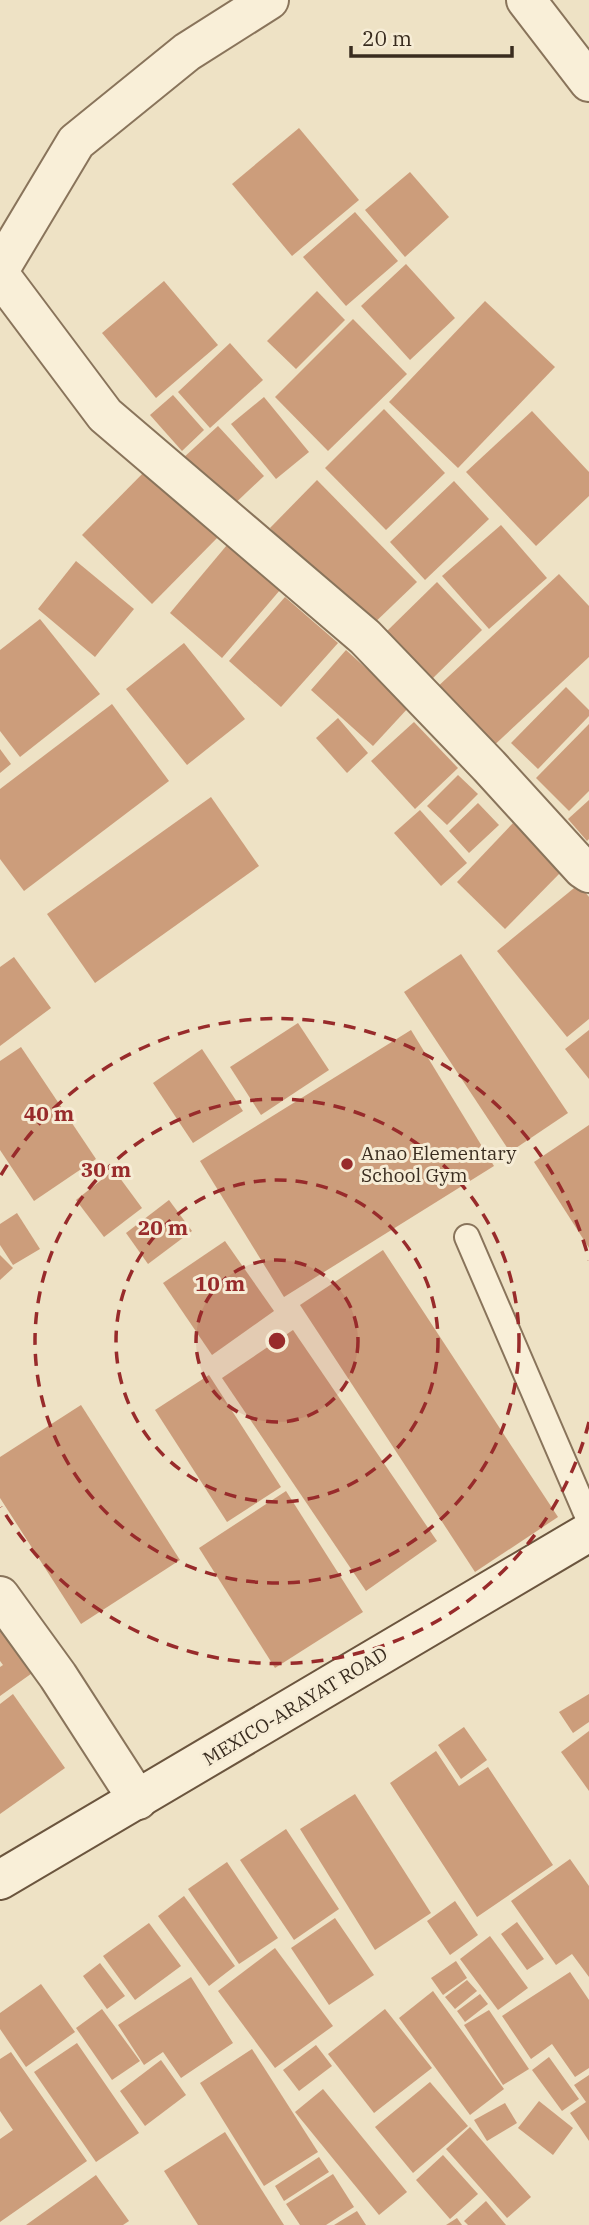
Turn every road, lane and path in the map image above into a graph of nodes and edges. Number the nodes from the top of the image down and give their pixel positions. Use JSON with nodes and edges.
{"nodes":[{"id":1,"x":269,"y":0,"type":"edge"},
{"id":2,"x":526,"y":0,"type":"edge"},
{"id":3,"x":589,"y":82,"type":"edge"},
{"id":4,"x":0,"y":269,"type":"edge"},
{"id":5,"x":0,"y":275,"type":"edge"},
{"id":6,"x":589,"y":873,"type":"edge"},
{"id":7,"x":467,"y":1237,"type":"dead end"},
{"id":8,"x":589,"y":1520,"type":"edge"},
{"id":9,"x":589,"y":1532,"type":"edge"},
{"id":10,"x":0,"y":1596,"type":"edge"},
{"id":11,"x":138,"y":1800,"type":"junction"},
{"id":12,"x":0,"y":1880,"type":"edge"}],
"edges":[{"from":1,"to":4,"type":"street"},
{"from":2,"to":3,"type":"street"},
{"from":5,"to":6,"type":"street"},
{"from":7,"to":8,"type":"lane"},
{"from":9,"to":11,"type":"street","name":"MEXICO-ARAYAT ROAD"},
{"from":10,"to":11,"type":"street"},
{"from":11,"to":12,"type":"street","name":"MEXICO-ARAYAT ROAD"}]}
